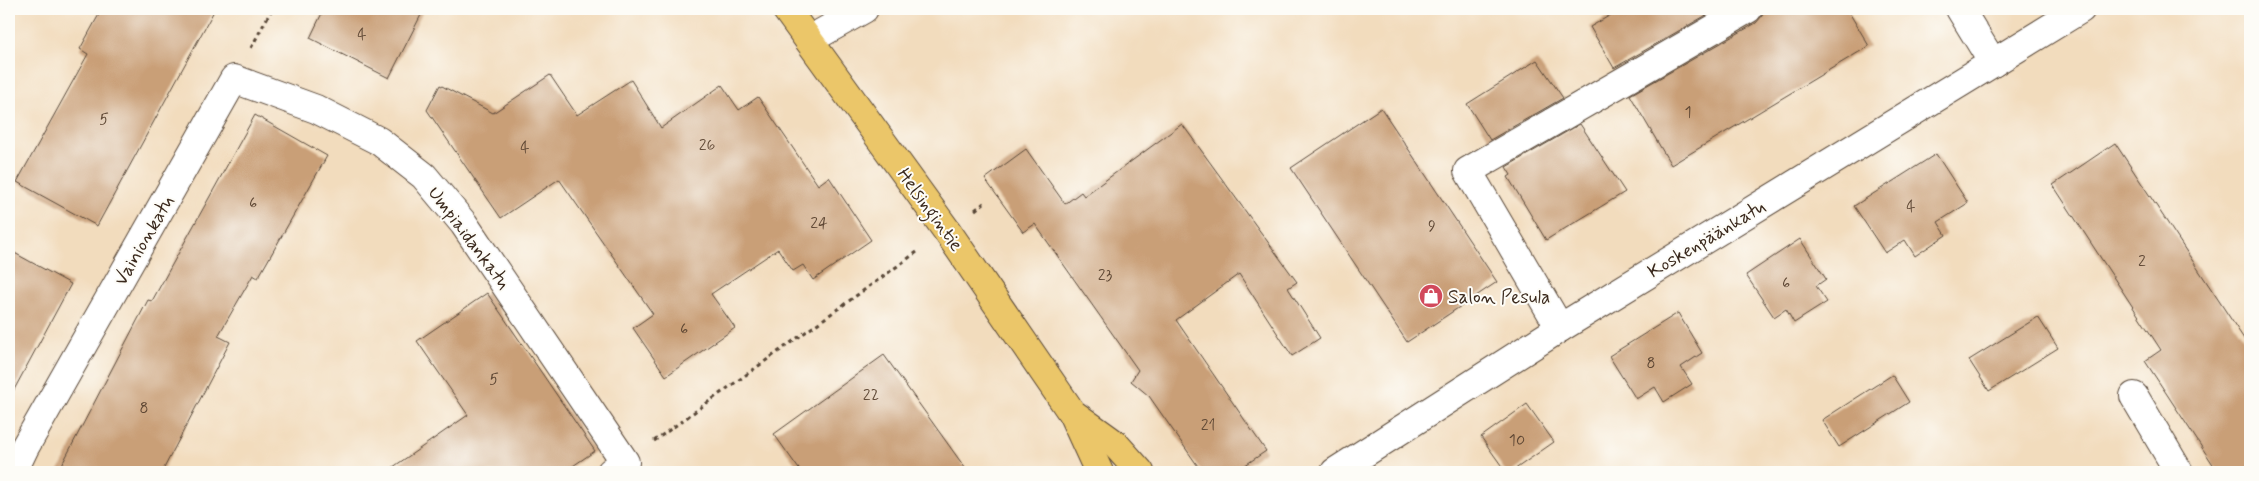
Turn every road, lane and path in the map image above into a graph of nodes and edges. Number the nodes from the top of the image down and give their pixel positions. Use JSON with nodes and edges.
{"nodes":[{"id":1,"x":272,"y":9,"type":"edge"},
{"id":2,"x":786,"y":9,"type":"edge"},
{"id":3,"x":864,"y":9,"type":"edge"},
{"id":4,"x":1748,"y":9,"type":"edge"},
{"id":5,"x":1960,"y":9,"type":"edge"},
{"id":6,"x":2081,"y":9,"type":"edge"},
{"id":7,"x":809,"y":40,"type":"junction"},
{"id":8,"x":1993,"y":63,"type":"junction"},
{"id":9,"x":234,"y":79,"type":"junction"},
{"id":10,"x":984,"y":203,"type":"dead end"},
{"id":11,"x":947,"y":231,"type":"junction"},
{"id":12,"x":1560,"y":328,"type":"junction"},
{"id":13,"x":2134,"y":396,"type":"dead end"},
{"id":14,"x":1072,"y":413,"type":"junction"},
{"id":15,"x":618,"y":467,"type":"edge"},
{"id":16,"x":13,"y":472,"type":"edge"},
{"id":17,"x":1099,"y":472,"type":"edge"},
{"id":18,"x":1140,"y":472,"type":"edge"},
{"id":19,"x":1335,"y":472,"type":"edge"},
{"id":20,"x":2180,"y":472,"type":"edge"}],
"edges":[{"from":1,"to":9,"type":"path"},
{"from":2,"to":7,"type":"main road","name":"Helsingintie"},
{"from":3,"to":7,"type":"street"},
{"from":4,"to":12,"type":"street"},
{"from":5,"to":8,"type":"street"},
{"from":6,"to":8,"type":"street","name":"Koskenpäänkatu"},
{"from":7,"to":11,"type":"main road","name":"Helsingintie"},
{"from":8,"to":12,"type":"street","name":"Koskenpäänkatu"},
{"from":9,"to":15,"type":"street","name":"Umpiaidankatu"},
{"from":9,"to":16,"type":"street","name":"Vainionkatu"},
{"from":10,"to":11,"type":"path"},
{"from":11,"to":14,"type":"main road","name":"Helsingintie"},
{"from":11,"to":15,"type":"path"},
{"from":12,"to":19,"type":"street","name":"Koskenpäänkatu"},
{"from":13,"to":20,"type":"street"},
{"from":14,"to":17,"type":"main road","name":"Helsingintie"},
{"from":14,"to":18,"type":"main road","name":"Helsingintie"}]}
